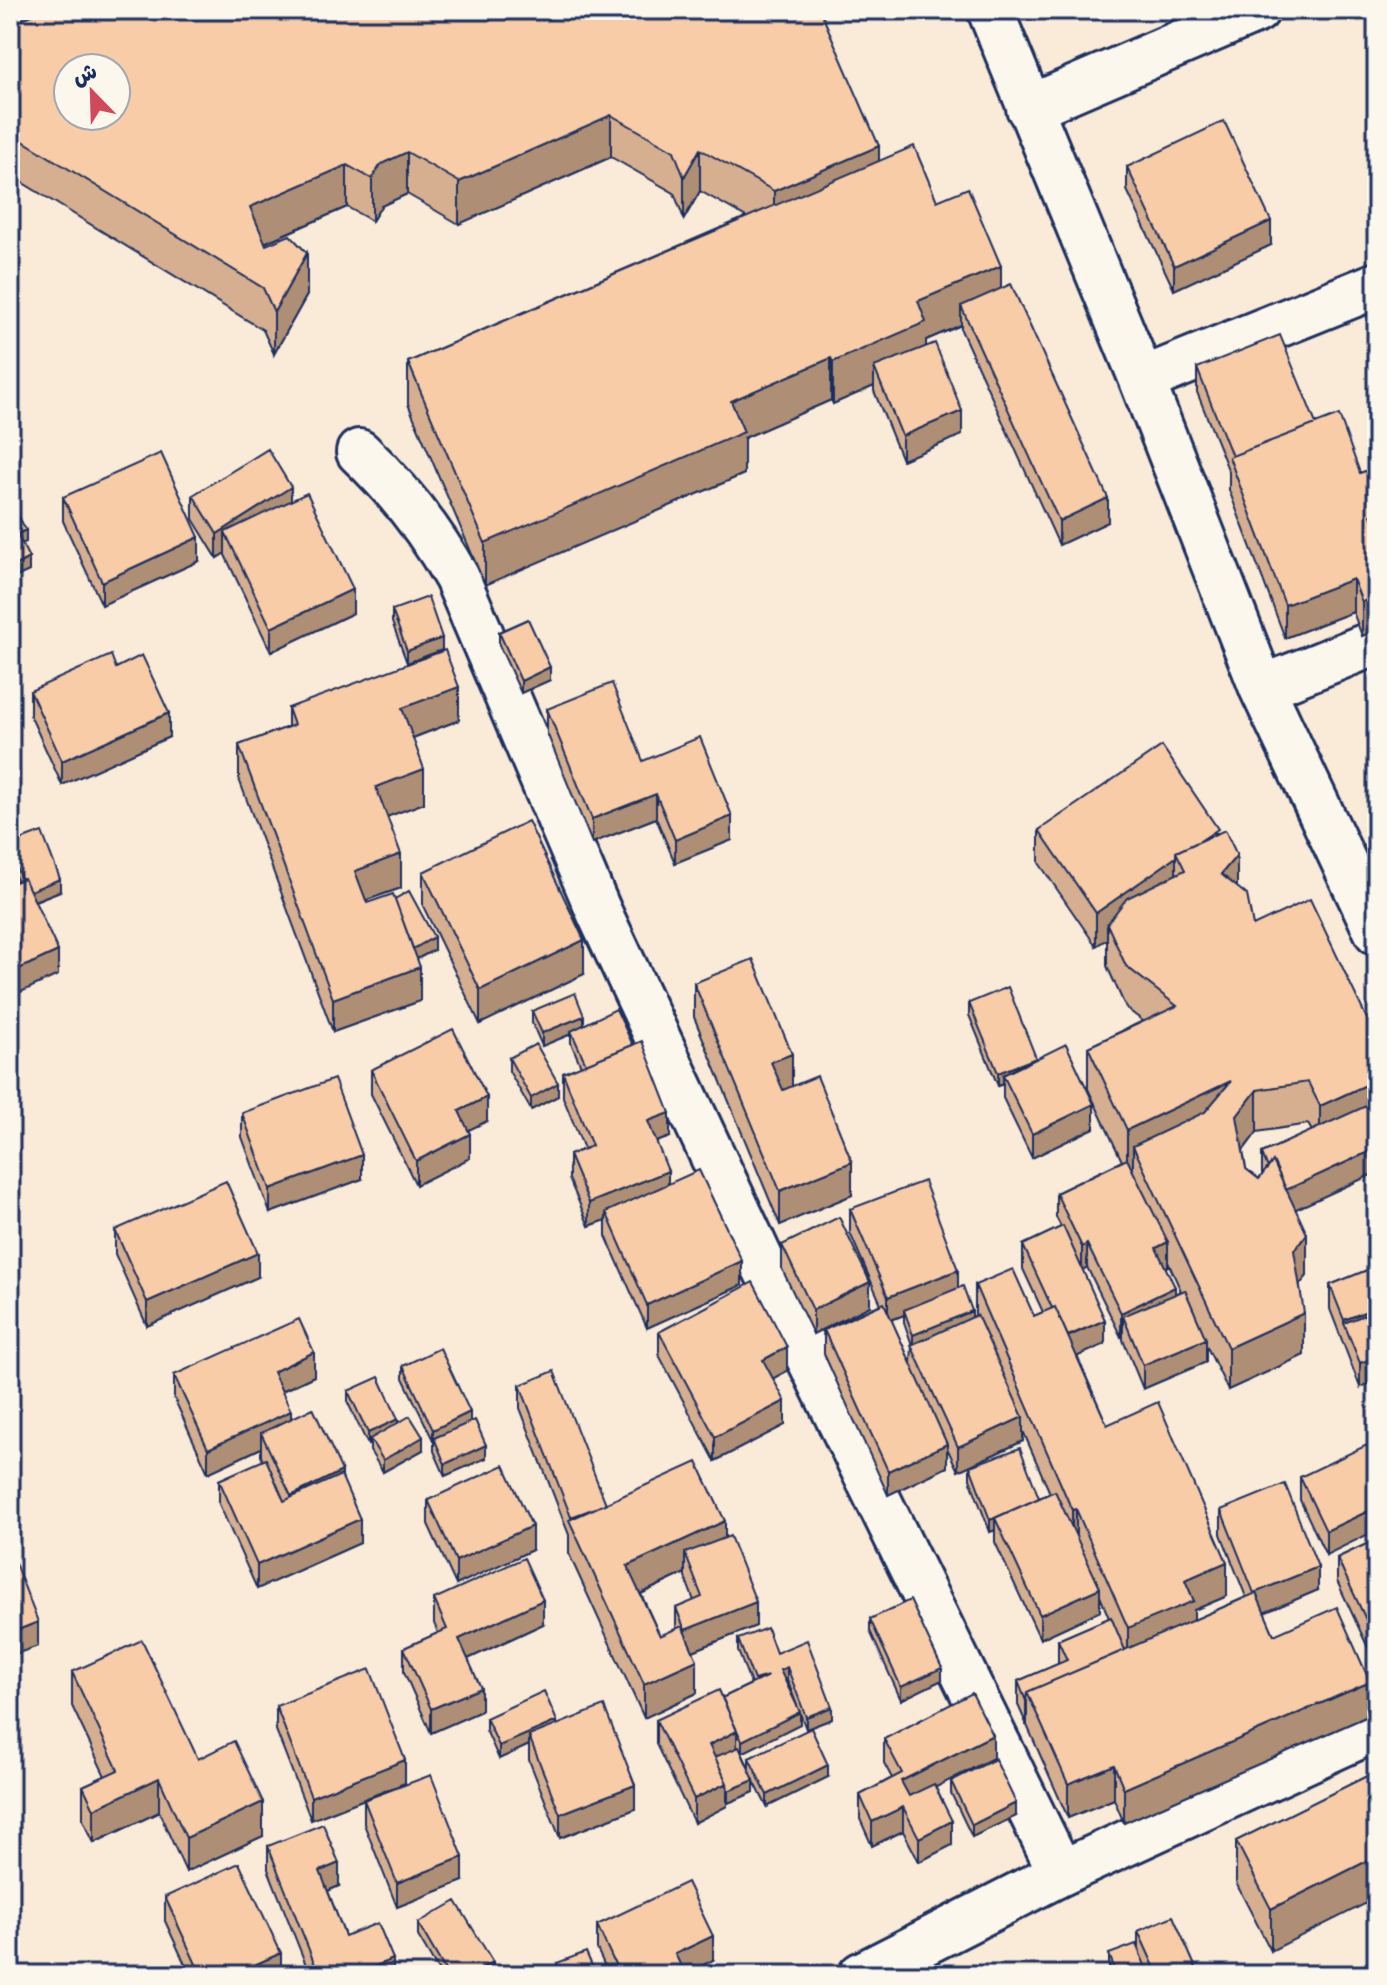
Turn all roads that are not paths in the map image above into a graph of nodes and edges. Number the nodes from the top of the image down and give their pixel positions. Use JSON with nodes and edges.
{"nodes":[{"id":1,"x":990,"y":10,"type":"edge"},
{"id":2,"x":1257,"y":10,"type":"edge"},
{"id":3,"x":1029,"y":108,"type":"junction"},
{"id":4,"x":1377,"y":285,"type":"edge"},
{"id":5,"x":1142,"y":380,"type":"junction"},
{"id":6,"x":359,"y":452,"type":"dead end"},
{"id":7,"x":1377,"y":642,"type":"edge"},
{"id":8,"x":1262,"y":688,"type":"junction"},
{"id":9,"x":1377,"y":932,"type":"edge"},
{"id":10,"x":1377,"y":1728,"type":"edge"},
{"id":11,"x":1061,"y":1873,"type":"junction"},
{"id":12,"x":861,"y":1975,"type":"edge"}],
"edges":[{"from":1,"to":3,"type":"street"},
{"from":2,"to":3,"type":"street"},
{"from":3,"to":5,"type":"street"},
{"from":4,"to":5,"type":"street"},
{"from":5,"to":8,"type":"street"},
{"from":6,"to":11,"type":"street"},
{"from":7,"to":8,"type":"street"},
{"from":8,"to":9,"type":"street"},
{"from":10,"to":11,"type":"street"},
{"from":11,"to":12,"type":"street"}]}
